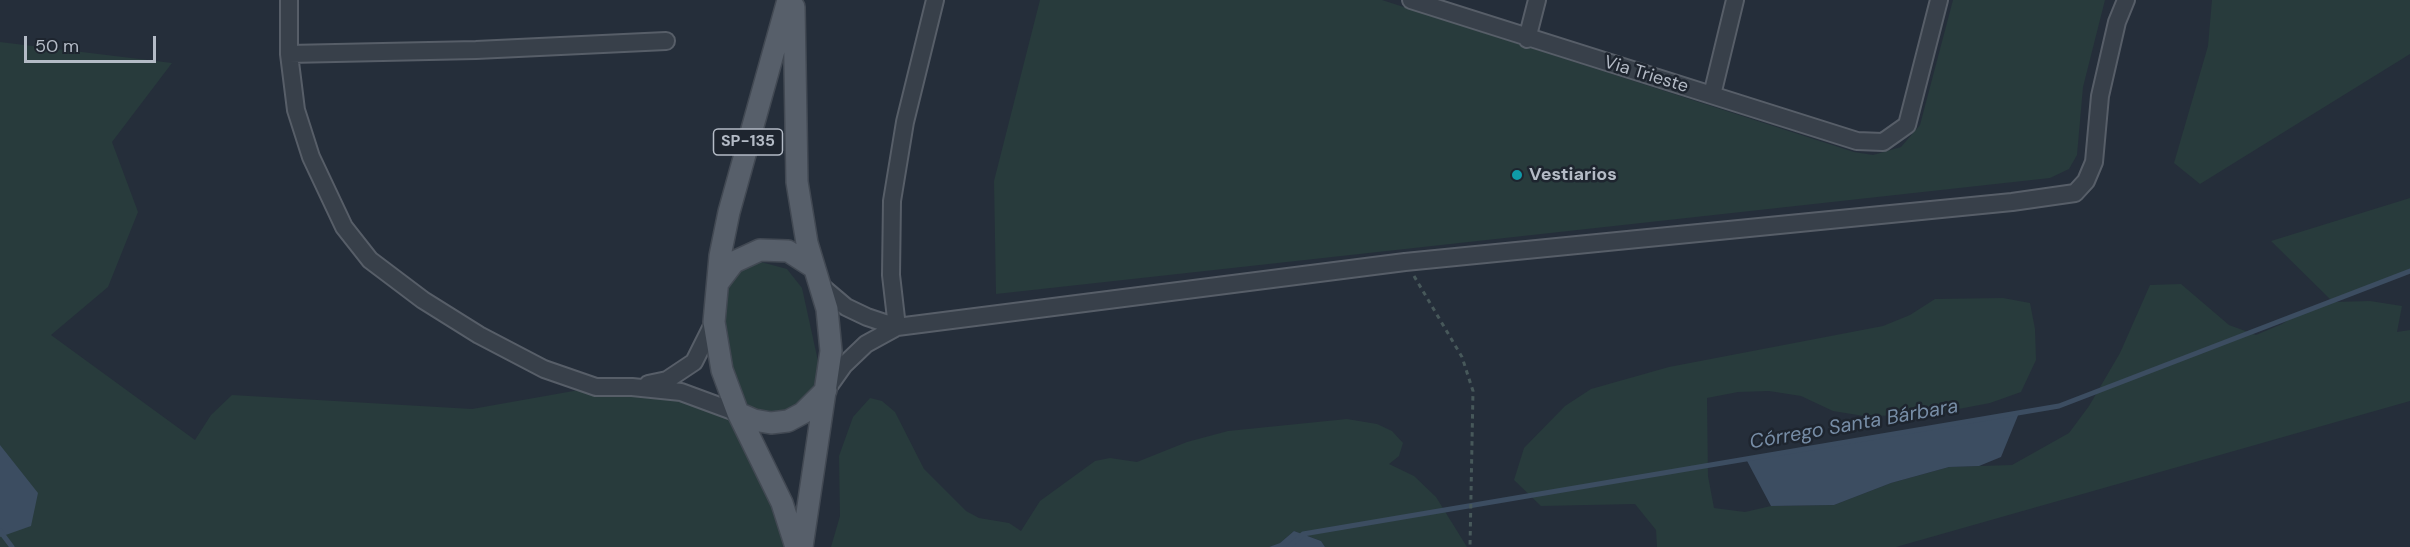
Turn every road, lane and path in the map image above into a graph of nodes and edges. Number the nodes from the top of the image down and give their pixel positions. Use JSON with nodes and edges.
{"nodes":[{"id":1,"x":289,"y":0,"type":"edge"},
{"id":2,"x":788,"y":0,"type":"edge"},
{"id":3,"x":794,"y":0,"type":"edge"},
{"id":4,"x":935,"y":0,"type":"edge"},
{"id":5,"x":1411,"y":0,"type":"edge"},
{"id":6,"x":1537,"y":0,"type":"edge"},
{"id":7,"x":1736,"y":0,"type":"edge"},
{"id":8,"x":1939,"y":0,"type":"edge"},
{"id":9,"x":2126,"y":0,"type":"edge"},
{"id":10,"x":1527,"y":39,"type":"junction"},
{"id":11,"x":666,"y":41,"type":"dead end"},
{"id":12,"x":289,"y":54,"type":"junction"},
{"id":13,"x":1712,"y":95,"type":"junction"},
{"id":14,"x":1405,"y":262,"type":"junction"},
{"id":15,"x":816,"y":275,"type":"junction"},
{"id":16,"x":716,"y":285,"type":"junction"},
{"id":17,"x":714,"y":322,"type":"junction"},
{"id":18,"x":897,"y":327,"type":"junction"},
{"id":19,"x":632,"y":387,"type":"junction"},
{"id":20,"x":826,"y":390,"type":"junction"},
{"id":21,"x":738,"y":413,"type":"junction"},
{"id":22,"x":796,"y":547,"type":"edge"},
{"id":23,"x":802,"y":547,"type":"edge"},
{"id":24,"x":1470,"y":547,"type":"edge"}],
"edges":[{"from":1,"to":12,"type":"street"},
{"from":2,"to":16,"type":"main road","number":"SP-135"},
{"from":3,"to":15,"type":"main road","number":"SP-135"},
{"from":4,"to":18,"type":"street"},
{"from":5,"to":10,"type":"street","name":"Via Trieste"},
{"from":6,"to":10,"type":"street"},
{"from":7,"to":13,"type":"street"},
{"from":8,"to":13,"type":"street","name":"Via Trieste"},
{"from":9,"to":14,"type":"street"},
{"from":10,"to":13,"type":"street","name":"Via Trieste"},
{"from":11,"to":12,"type":"street"},
{"from":12,"to":19,"type":"street"},
{"from":14,"to":18,"type":"street"},
{"from":14,"to":24,"type":"path"},
{"from":15,"to":16,"type":"main road"},
{"from":15,"to":18,"type":"street"},
{"from":15,"to":20,"type":"main road","number":"SP-135"},
{"from":16,"to":17,"type":"main road","number":"SP-135"},
{"from":17,"to":19,"type":"street"},
{"from":17,"to":21,"type":"main road","number":"SP-135"},
{"from":18,"to":20,"type":"street"},
{"from":19,"to":21,"type":"street"},
{"from":20,"to":21,"type":"main road"},
{"from":20,"to":23,"type":"main road","number":"SP-135"},
{"from":21,"to":22,"type":"main road","number":"SP-135"}]}
